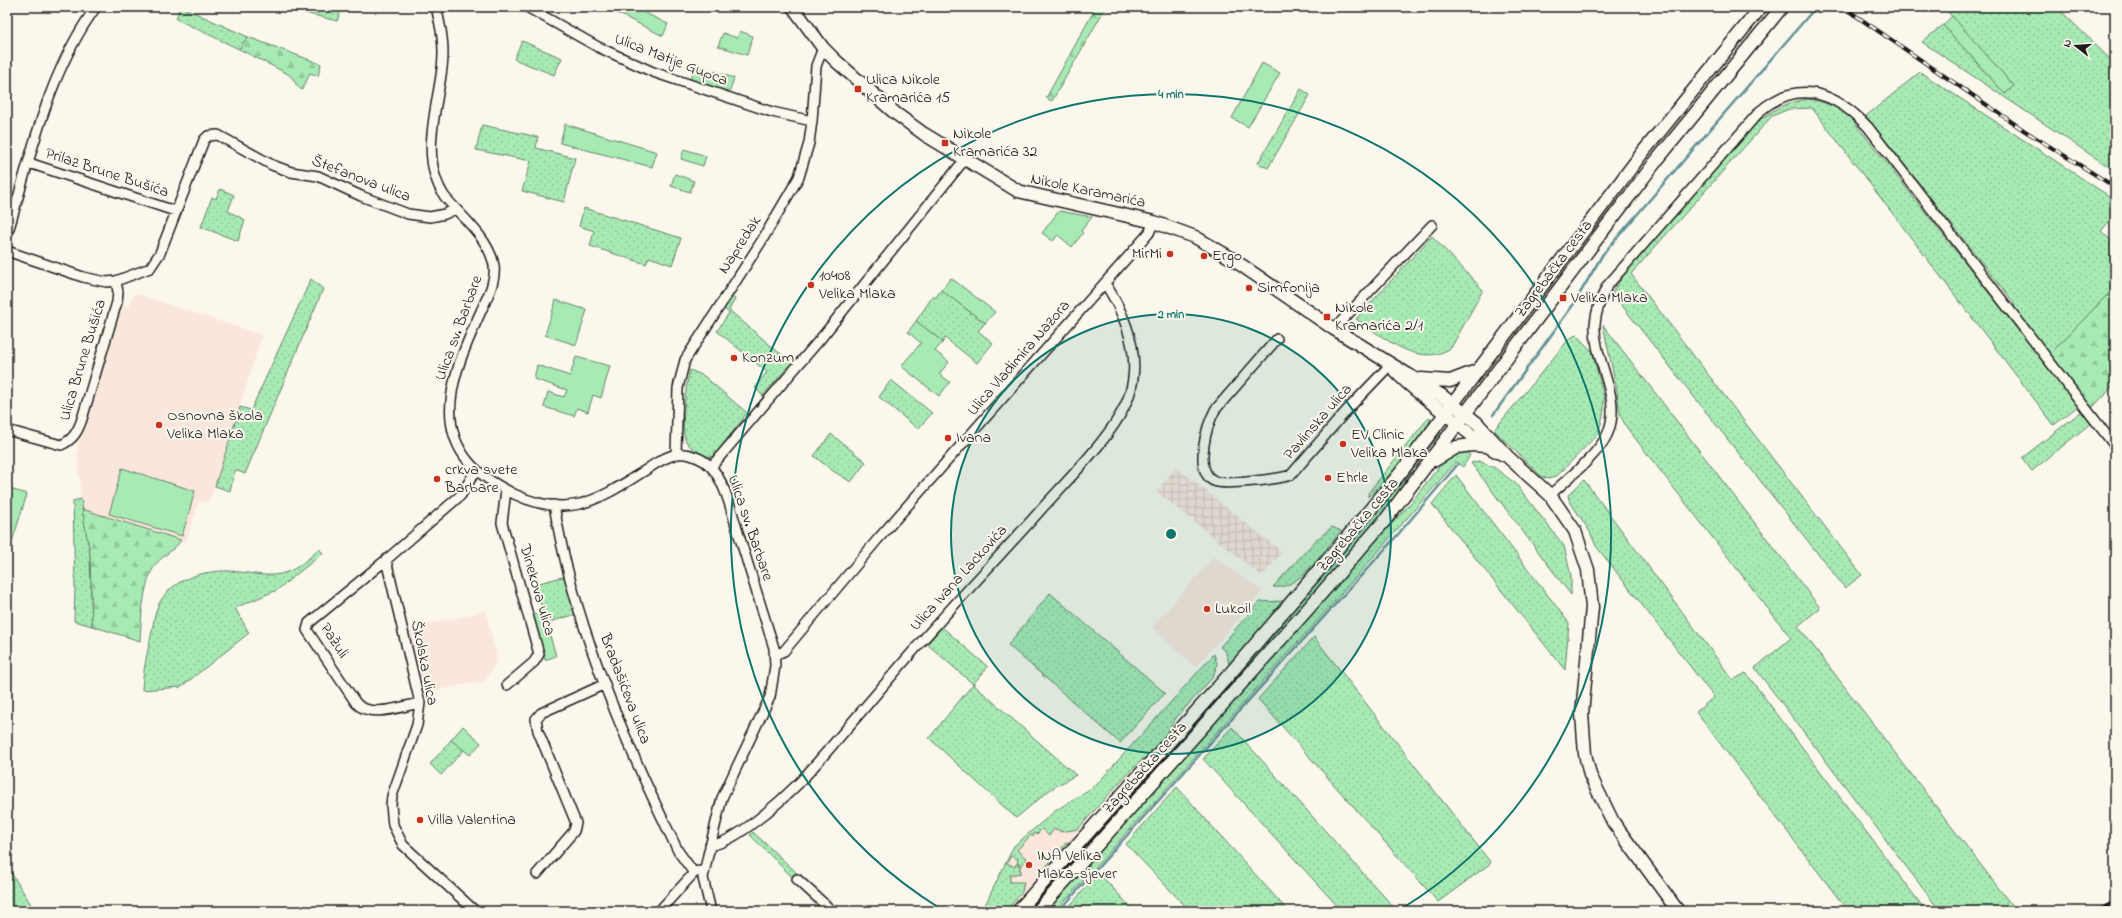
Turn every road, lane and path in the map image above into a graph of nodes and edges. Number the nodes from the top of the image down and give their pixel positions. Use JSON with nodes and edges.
{"nodes":[{"id":1,"x":96,"y":7,"type":"edge"},
{"id":2,"x":436,"y":7,"type":"edge"},
{"id":3,"x":527,"y":7,"type":"edge"},
{"id":4,"x":793,"y":7,"type":"edge"},
{"id":5,"x":1760,"y":7,"type":"edge"},
{"id":6,"x":1782,"y":7,"type":"edge"},
{"id":7,"x":824,"y":48,"type":"junction"},
{"id":8,"x":812,"y":121,"type":"junction"},
{"id":9,"x":237,"y":146,"type":"joint"},
{"id":10,"x":965,"y":159,"type":"junction"},
{"id":11,"x":29,"y":163,"type":"junction"},
{"id":12,"x":455,"y":209,"type":"junction"},
{"id":13,"x":175,"y":211,"type":"junction"},
{"id":14,"x":1154,"y":222,"type":"junction"},
{"id":15,"x":1432,"y":225,"type":"dead end"},
{"id":16,"x":7,"y":235,"type":"edge"},
{"id":17,"x":7,"y":251,"type":"edge"},
{"id":18,"x":116,"y":281,"type":"junction"},
{"id":19,"x":1105,"y":283,"type":"junction"},
{"id":20,"x":1334,"y":329,"type":"junction"},
{"id":21,"x":1277,"y":339,"type":"dead end"},
{"id":22,"x":1390,"y":365,"type":"junction"},
{"id":23,"x":1479,"y":369,"type":"junction"},
{"id":24,"x":1414,"y":377,"type":"junction"},
{"id":25,"x":1453,"y":404,"type":"junction"},
{"id":26,"x":1445,"y":414,"type":"junction"},
{"id":27,"x":1466,"y":414,"type":"junction"},
{"id":28,"x":1458,"y":424,"type":"junction"},
{"id":29,"x":7,"y":430,"type":"edge"},
{"id":30,"x":2115,"y":446,"type":"edge"},
{"id":31,"x":1488,"y":447,"type":"junction"},
{"id":32,"x":676,"y":454,"type":"junction"},
{"id":33,"x":1508,"y":457,"type":"junction"},
{"id":34,"x":1429,"y":464,"type":"junction"},
{"id":35,"x":711,"y":467,"type":"junction"},
{"id":36,"x":476,"y":470,"type":"junction"},
{"id":37,"x":506,"y":490,"type":"junction"},
{"id":38,"x":1550,"y":495,"type":"junction"},
{"id":39,"x":554,"y":505,"type":"junction"},
{"id":40,"x":386,"y":560,"type":"junction"},
{"id":41,"x":775,"y":655,"type":"junction"},
{"id":42,"x":605,"y":684,"type":"junction"},
{"id":43,"x":507,"y":685,"type":"dead end"},
{"id":44,"x":420,"y":703,"type":"junction"},
{"id":45,"x":710,"y":845,"type":"junction"},
{"id":46,"x":704,"y":870,"type":"junction"},
{"id":47,"x":694,"y":873,"type":"junction"},
{"id":48,"x":537,"y":874,"type":"dead end"},
{"id":49,"x":797,"y":879,"type":"dead end"},
{"id":50,"x":475,"y":911,"type":"edge"},
{"id":51,"x":660,"y":911,"type":"edge"},
{"id":52,"x":711,"y":911,"type":"edge"},
{"id":53,"x":832,"y":911,"type":"edge"},
{"id":54,"x":1018,"y":911,"type":"edge"},
{"id":55,"x":1038,"y":911,"type":"edge"},
{"id":56,"x":1678,"y":911,"type":"edge"}],
"edges":[{"from":1,"to":11,"type":"street"},
{"from":2,"to":12,"type":"street","name":"Ulica sv. Barbare"},
{"from":3,"to":8,"type":"street","name":"Ulica Matije Gupca"},
{"from":4,"to":7,"type":"main road","name":"Nikole Karamarića"},
{"from":5,"to":23,"type":"main road","name":"Zagrebačka cesta"},
{"from":6,"to":27,"type":"main road","name":"Zagrebačka cesta"},
{"from":7,"to":8,"type":"street","name":"Napredak"},
{"from":7,"to":10,"type":"main road","name":"Nikole Karamarića"},
{"from":8,"to":32,"type":"street","name":"Napredak"},
{"from":9,"to":12,"type":"street","name":"Štefanova ulica"},
{"from":9,"to":13,"type":"street","name":"Ulica Brune Bušića"},
{"from":10,"to":14,"type":"main road","name":"Nikole Karamarića"},
{"from":10,"to":35,"type":"street"},
{"from":11,"to":13,"type":"street","name":"Prilaz Brune Bušića"},
{"from":11,"to":16,"type":"street"},
{"from":12,"to":36,"type":"street","name":"Ulica sv. Barbare"},
{"from":13,"to":18,"type":"street","name":"Ulica Brune Bušića"},
{"from":14,"to":19,"type":"street","name":"Ulica Vladimira Nazora"},
{"from":14,"to":20,"type":"main road","name":"Nikole Karamarića"},
{"from":15,"to":20,"type":"street"},
{"from":17,"to":18,"type":"street","name":"Ulica Brune Bušića"},
{"from":18,"to":29,"type":"street","name":"Ulica Brune Bušića"},
{"from":19,"to":41,"type":"street","name":"Ulica Vladimira Nazora"},
{"from":19,"to":45,"type":"street","name":"Ulica Ivana Lackovića"},
{"from":20,"to":22,"type":"main road","name":"Nikole Karamarića"},
{"from":21,"to":22,"type":"street","name":"Pavlinska ulica"},
{"from":22,"to":24,"type":"main road"},
{"from":22,"to":26,"type":"main road"},
{"from":23,"to":24,"type":"main road"},
{"from":23,"to":25,"type":"main road","name":"Zagrebačka cesta"},
{"from":24,"to":25,"type":"main road"},
{"from":25,"to":26,"type":"main road","name":"Zagrebačka cesta"},
{"from":25,"to":27,"type":"main road"},
{"from":26,"to":28,"type":"main road"},
{"from":26,"to":54,"type":"main road","name":"Zagrebačka cesta"},
{"from":27,"to":28,"type":"main road","name":"Zagrebačka cesta"},
{"from":27,"to":33,"type":"main road"},
{"from":28,"to":31,"type":"main road"},
{"from":28,"to":34,"type":"main road","name":"Zagrebačka cesta"},
{"from":30,"to":38,"type":"street"},
{"from":31,"to":33,"type":"main road"},
{"from":31,"to":34,"type":"main road"},
{"from":32,"to":35,"type":"street","name":"Ulica sv. Barbare"},
{"from":32,"to":39,"type":"street","name":"Ulica sv. Barbare"},
{"from":33,"to":38,"type":"main road"},
{"from":34,"to":55,"type":"main road","name":"Zagrebačka cesta"},
{"from":35,"to":41,"type":"street","name":"Ulica sv. Barbare"},
{"from":36,"to":37,"type":"street","name":"Ulica sv. Barbare"},
{"from":36,"to":40,"type":"street"},
{"from":37,"to":39,"type":"street","name":"Ulica sv. Barbare"},
{"from":37,"to":43,"type":"street","name":"Dinekova ulica"},
{"from":38,"to":56,"type":"main road"},
{"from":39,"to":42,"type":"street","name":"Bradašićeva ulica"},
{"from":40,"to":44,"type":"street","name":"Školska ulica"},
{"from":40,"to":44,"type":"street","name":"Pažuli"},
{"from":41,"to":45,"type":"street","name":"Ulica sv. Barbare"},
{"from":42,"to":47,"type":"street","name":"Bradašićeva ulica"},
{"from":42,"to":48,"type":"street"},
{"from":44,"to":50,"type":"street","name":"Školska ulica"},
{"from":45,"to":46,"type":"street","name":"Ulica sv. Barbare"},
{"from":46,"to":47,"type":"street"},
{"from":46,"to":52,"type":"street","name":"Ulica sv. Barbare"},
{"from":47,"to":51,"type":"street"},
{"from":49,"to":53,"type":"street"}]}
